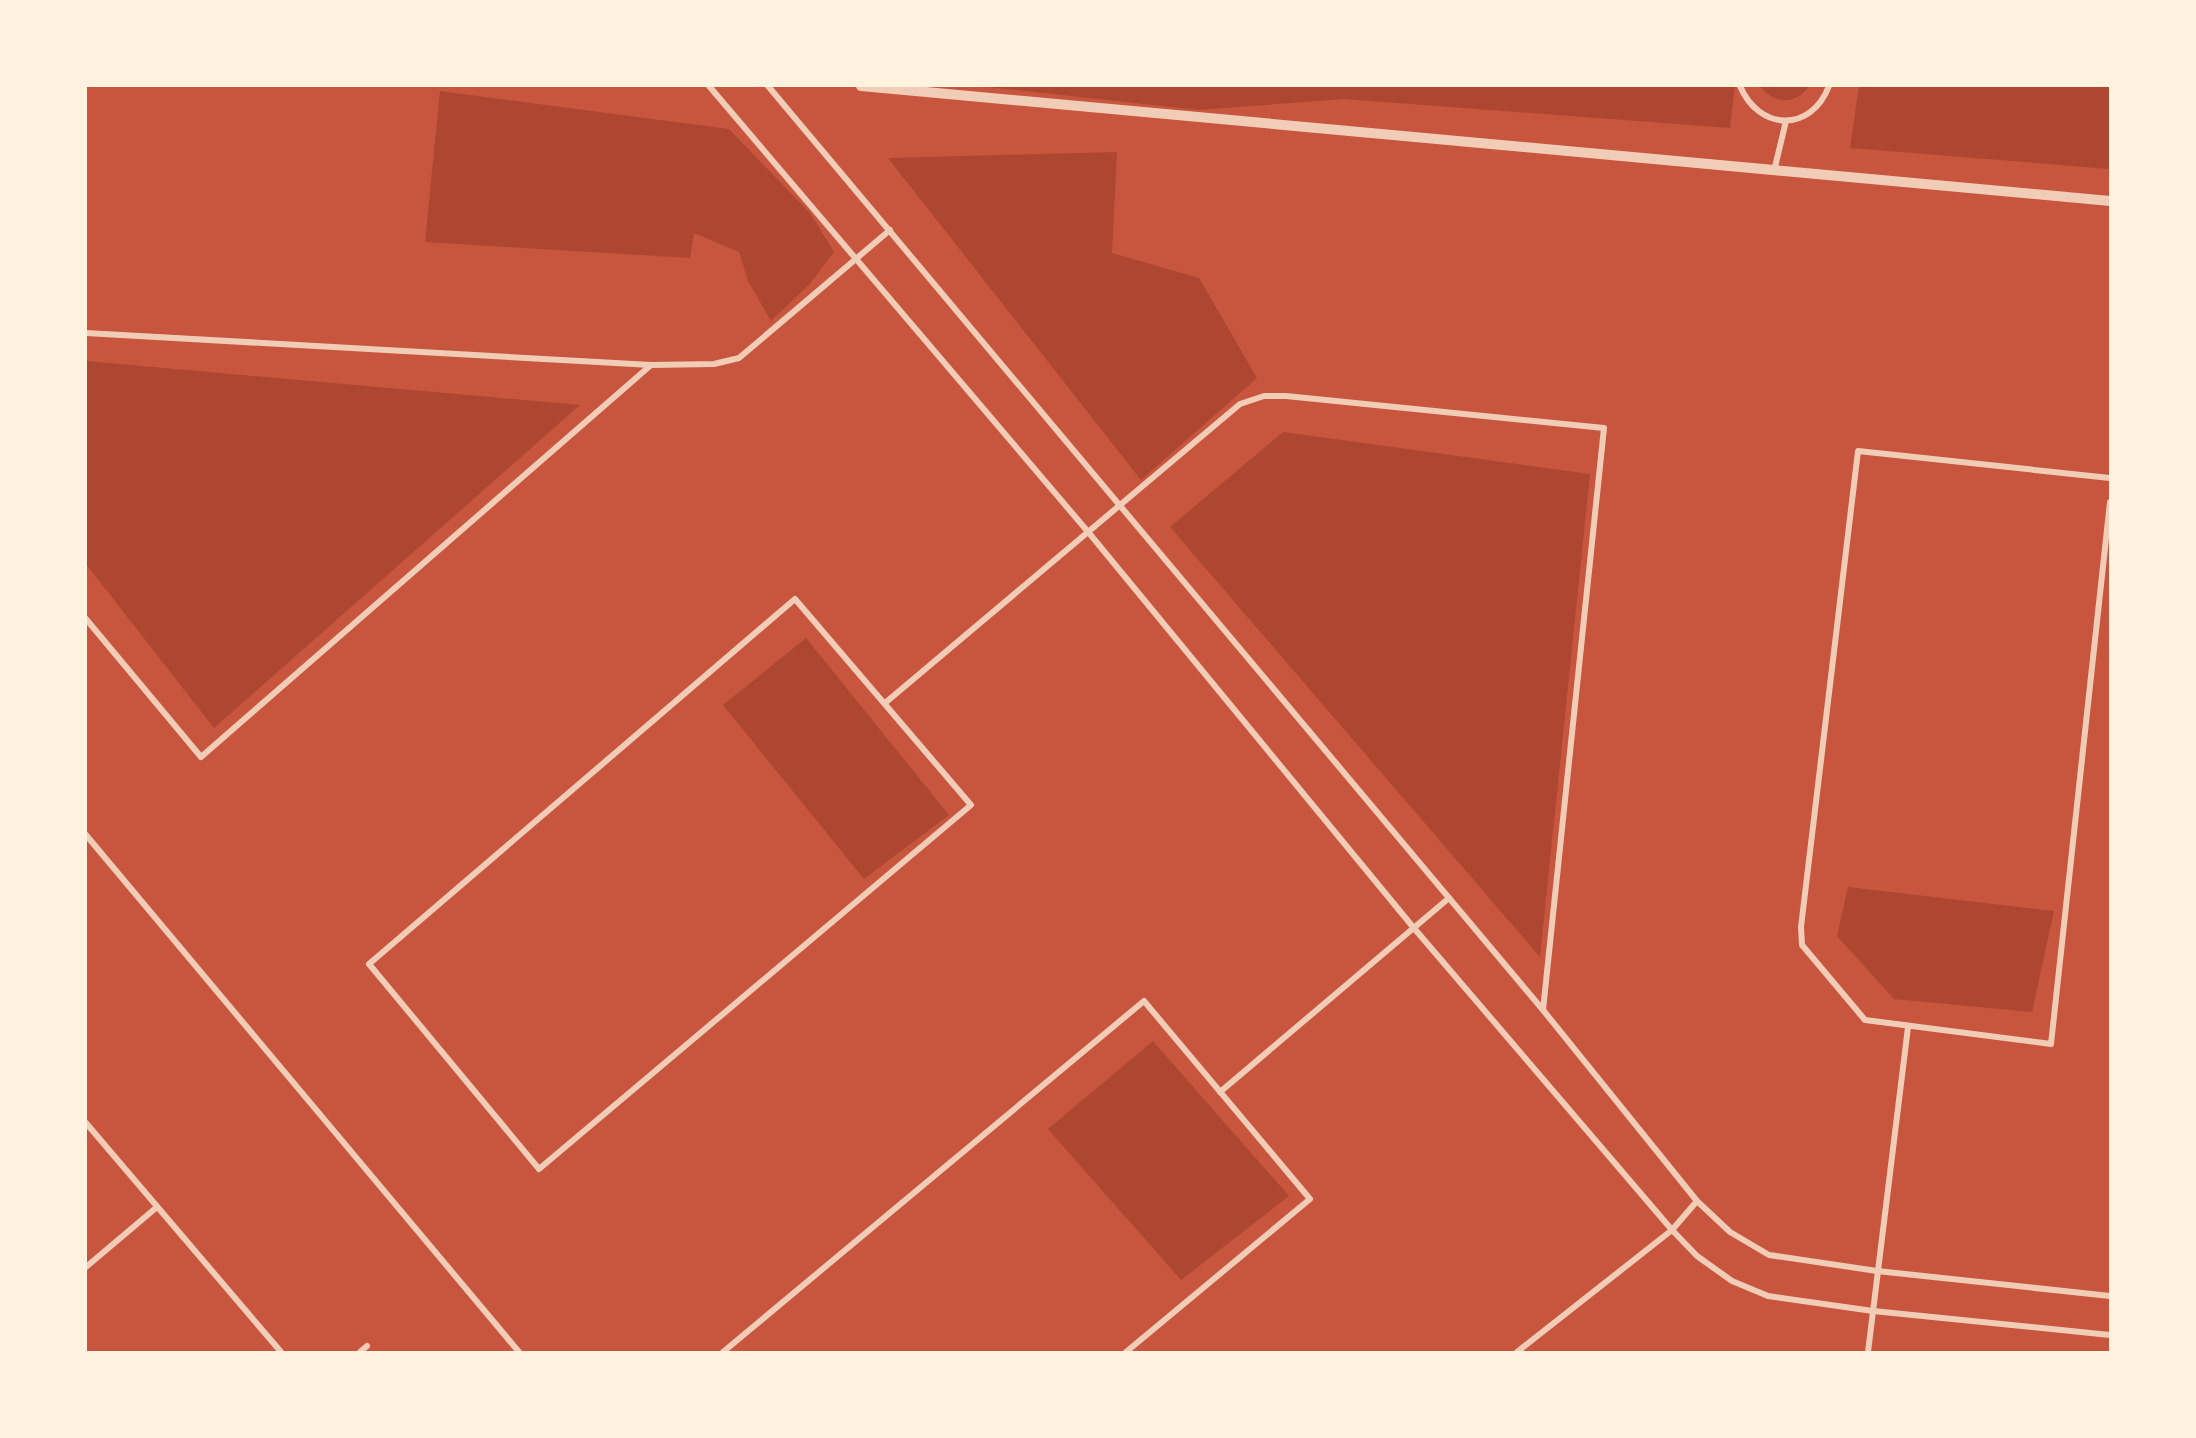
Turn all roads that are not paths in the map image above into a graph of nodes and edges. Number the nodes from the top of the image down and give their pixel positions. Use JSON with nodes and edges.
{"nodes":[{"id":1,"x":709,"y":86,"type":"edge"},
{"id":2,"x":768,"y":86,"type":"edge"},
{"id":3,"x":861,"y":86,"type":"edge"},
{"id":4,"x":1740,"y":86,"type":"edge"},
{"id":5,"x":1829,"y":86,"type":"edge"},
{"id":6,"x":1786,"y":121,"type":"junction"},
{"id":7,"x":1774,"y":172,"type":"junction"},
{"id":8,"x":2110,"y":201,"type":"edge"},
{"id":9,"x":890,"y":230,"type":"junction"},
{"id":10,"x":856,"y":259,"type":"junction"},
{"id":11,"x":86,"y":333,"type":"edge"},
{"id":12,"x":651,"y":365,"type":"junction"},
{"id":13,"x":2110,"y":477,"type":"edge"},
{"id":14,"x":2110,"y":502,"type":"edge"},
{"id":15,"x":1121,"y":505,"type":"junction"},
{"id":16,"x":1089,"y":533,"type":"junction"},
{"id":17,"x":86,"y":619,"type":"edge"},
{"id":18,"x":885,"y":703,"type":"junction"},
{"id":19,"x":86,"y":836,"type":"edge"},
{"id":20,"x":1449,"y":898,"type":"junction"},
{"id":21,"x":1413,"y":927,"type":"junction"},
{"id":22,"x":1542,"y":1010,"type":"junction"},
{"id":23,"x":1908,"y":1027,"type":"junction"},
{"id":24,"x":1220,"y":1092,"type":"junction"},
{"id":25,"x":86,"y":1123,"type":"edge"},
{"id":26,"x":1697,"y":1201,"type":"junction"},
{"id":27,"x":156,"y":1207,"type":"junction"},
{"id":28,"x":1672,"y":1230,"type":"junction"},
{"id":29,"x":86,"y":1267,"type":"edge"},
{"id":30,"x":1877,"y":1271,"type":"junction"},
{"id":31,"x":2110,"y":1296,"type":"edge"},
{"id":32,"x":1873,"y":1311,"type":"junction"},
{"id":33,"x":2110,"y":1335,"type":"edge"},
{"id":34,"x":367,"y":1346,"type":"dead end"},
{"id":35,"x":281,"y":1353,"type":"edge"},
{"id":36,"x":360,"y":1353,"type":"edge"},
{"id":37,"x":519,"y":1353,"type":"edge"},
{"id":38,"x":723,"y":1353,"type":"edge"},
{"id":39,"x":1126,"y":1353,"type":"edge"},
{"id":40,"x":1518,"y":1353,"type":"edge"},
{"id":41,"x":1868,"y":1353,"type":"edge"}],
"edges":[{"from":1,"to":10,"type":"street"},
{"from":2,"to":9,"type":"street"},
{"from":3,"to":7,"type":"street"},
{"from":4,"to":6,"type":"street"},
{"from":5,"to":6,"type":"street"},
{"from":6,"to":7,"type":"street"},
{"from":7,"to":8,"type":"street"},
{"from":9,"to":10,"type":"street"},
{"from":9,"to":15,"type":"street"},
{"from":10,"to":12,"type":"street"},
{"from":10,"to":16,"type":"street"},
{"from":11,"to":12,"type":"street"},
{"from":12,"to":17,"type":"street"},
{"from":13,"to":23,"type":"street"},
{"from":14,"to":23,"type":"street"},
{"from":15,"to":16,"type":"street"},
{"from":15,"to":20,"type":"street"},
{"from":15,"to":22,"type":"street"},
{"from":16,"to":18,"type":"street"},
{"from":16,"to":21,"type":"street"},
{"from":18,"to":18,"type":"street"},
{"from":19,"to":37,"type":"street"},
{"from":20,"to":21,"type":"street"},
{"from":20,"to":22,"type":"street"},
{"from":21,"to":24,"type":"street"},
{"from":21,"to":28,"type":"street"},
{"from":22,"to":26,"type":"street"},
{"from":23,"to":30,"type":"street"},
{"from":24,"to":38,"type":"street"},
{"from":24,"to":39,"type":"street"},
{"from":25,"to":27,"type":"street"},
{"from":26,"to":28,"type":"street"},
{"from":26,"to":30,"type":"street"},
{"from":27,"to":29,"type":"street"},
{"from":27,"to":35,"type":"street"},
{"from":28,"to":32,"type":"street"},
{"from":28,"to":40,"type":"street"},
{"from":30,"to":31,"type":"street"},
{"from":30,"to":32,"type":"street"},
{"from":32,"to":33,"type":"street"},
{"from":32,"to":41,"type":"street"},
{"from":34,"to":36,"type":"street"}]}
